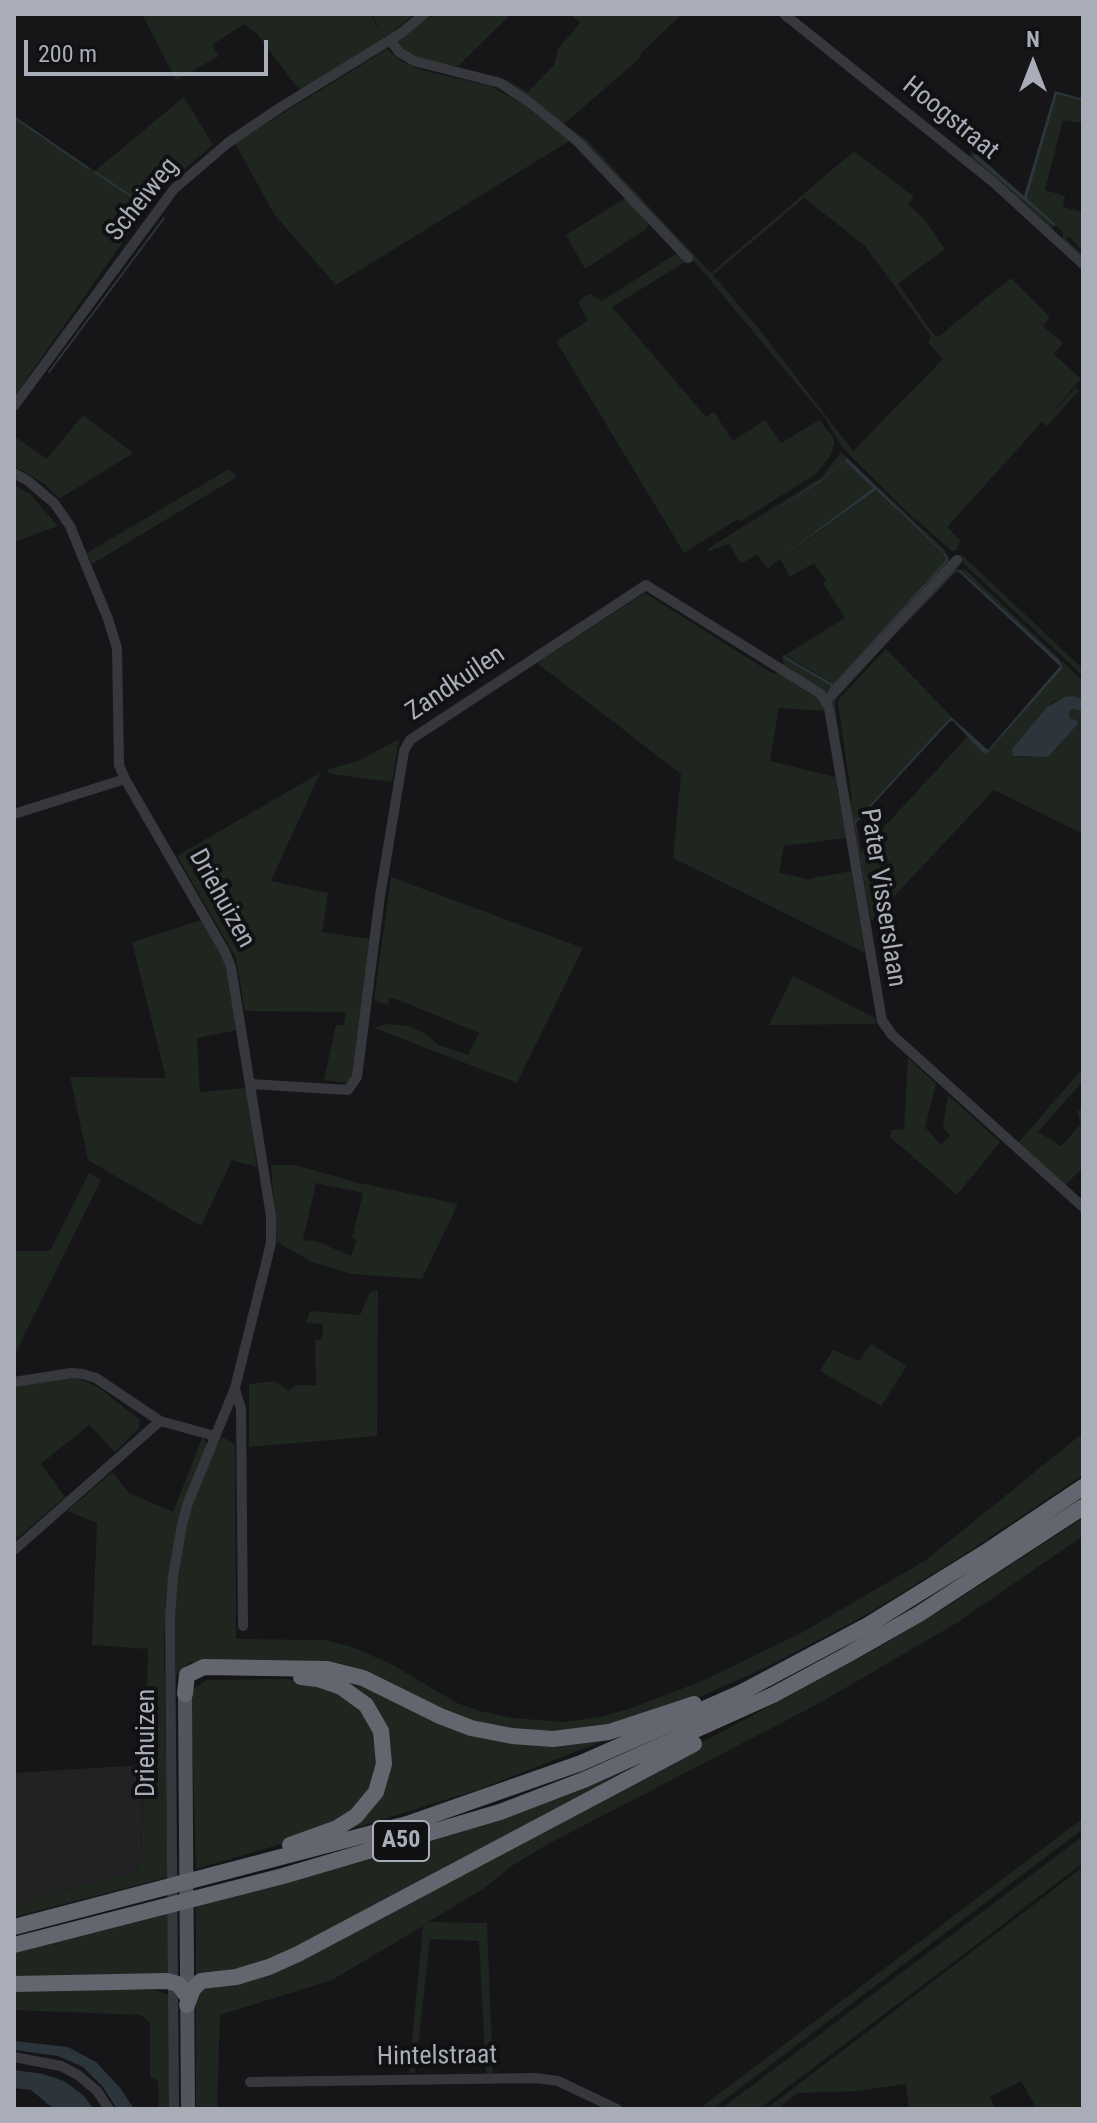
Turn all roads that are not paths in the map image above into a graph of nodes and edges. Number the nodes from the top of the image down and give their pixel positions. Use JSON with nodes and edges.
{"nodes":[{"id":1,"x":424,"y":14,"type":"edge"},
{"id":2,"x":784,"y":14,"type":"edge"},
{"id":3,"x":390,"y":40,"type":"junction"},
{"id":4,"x":688,"y":258,"type":"dead end"},
{"id":5,"x":1083,"y":264,"type":"edge"},
{"id":6,"x":14,"y":406,"type":"edge"},
{"id":7,"x":14,"y":473,"type":"edge"},
{"id":8,"x":957,"y":560,"type":"dead end"},
{"id":9,"x":826,"y":701,"type":"junction"},
{"id":10,"x":125,"y":779,"type":"junction"},
{"id":11,"x":14,"y":814,"type":"edge"},
{"id":12,"x":250,"y":1084,"type":"junction"},
{"id":13,"x":1083,"y":1207,"type":"edge"},
{"id":14,"x":14,"y":1382,"type":"edge"},
{"id":15,"x":235,"y":1388,"type":"junction"},
{"id":16,"x":160,"y":1421,"type":"junction"},
{"id":17,"x":215,"y":1436,"type":"junction"},
{"id":18,"x":1083,"y":1487,"type":"edge"},
{"id":19,"x":1083,"y":1507,"type":"edge"},
{"id":20,"x":14,"y":1550,"type":"edge"},
{"id":21,"x":243,"y":1626,"type":"dead end"},
{"id":22,"x":742,"y":1692,"type":"junction"},
{"id":23,"x":185,"y":1694,"type":"junction"},
{"id":24,"x":773,"y":1695,"type":"junction"},
{"id":25,"x":179,"y":1862,"type":"junction"},
{"id":26,"x":158,"y":1889,"type":"junction"},
{"id":27,"x":180,"y":1918,"type":"junction"},
{"id":28,"x":14,"y":1927,"type":"edge"},
{"id":29,"x":14,"y":1945,"type":"edge"},
{"id":30,"x":173,"y":1982,"type":"junction"},
{"id":31,"x":14,"y":1984,"type":"edge"},
{"id":32,"x":187,"y":2001,"type":"junction"},
{"id":33,"x":14,"y":2057,"type":"edge"},
{"id":34,"x":250,"y":2082,"type":"dead end"},
{"id":35,"x":109,"y":2109,"type":"edge"},
{"id":36,"x":174,"y":2109,"type":"edge"},
{"id":37,"x":188,"y":2109,"type":"edge"},
{"id":38,"x":617,"y":2109,"type":"edge"}],
"edges":[{"from":1,"to":3,"type":"street","name":"Scheiweg"},
{"from":2,"to":5,"type":"street","name":"Hoogstraat"},
{"from":3,"to":4,"type":"street"},
{"from":3,"to":6,"type":"street","name":"Scheiweg"},
{"from":7,"to":10,"type":"street","name":"Driehuizen"},
{"from":8,"to":9,"type":"street"},
{"from":9,"to":12,"type":"street","name":"Zandkuilen"},
{"from":9,"to":13,"type":"street","name":"Pater Visserslaan"},
{"from":10,"to":11,"type":"street"},
{"from":10,"to":12,"type":"street","name":"Driehuizen"},
{"from":12,"to":15,"type":"street","name":"Driehuizen"},
{"from":14,"to":16,"type":"street"},
{"from":15,"to":17,"type":"street","name":"Driehuizen"},
{"from":15,"to":21,"type":"street","name":"Driehuizen"},
{"from":16,"to":17,"type":"street"},
{"from":16,"to":20,"type":"street"},
{"from":17,"to":25,"type":"street","name":"Driehuizen"},
{"from":18,"to":22,"type":"highway","number":"A50"},
{"from":19,"to":24,"type":"highway","number":"A50"},
{"from":22,"to":23,"type":"highway","number":"A50"},
{"from":22,"to":26,"type":"highway","number":"A50"},
{"from":23,"to":25,"type":"main road","name":"Driehuizen"},
{"from":23,"to":26,"type":"highway","number":"A50"},
{"from":24,"to":29,"type":"highway","number":"A50"},
{"from":24,"to":32,"type":"highway","number":"A50"},
{"from":25,"to":27,"type":"main road","name":"Driehuizen"},
{"from":26,"to":28,"type":"highway","number":"A50"},
{"from":27,"to":30,"type":"street","name":"Driehuizen"},
{"from":27,"to":32,"type":"main road","name":"Driehuizen"},
{"from":30,"to":31,"type":"highway"},
{"from":30,"to":32,"type":"highway"},
{"from":30,"to":36,"type":"street","name":"Driehuizen"},
{"from":32,"to":37,"type":"main road","name":"Driehuizen"},
{"from":33,"to":35,"type":"street"},
{"from":34,"to":38,"type":"street","name":"Hintelstraat"}]}
